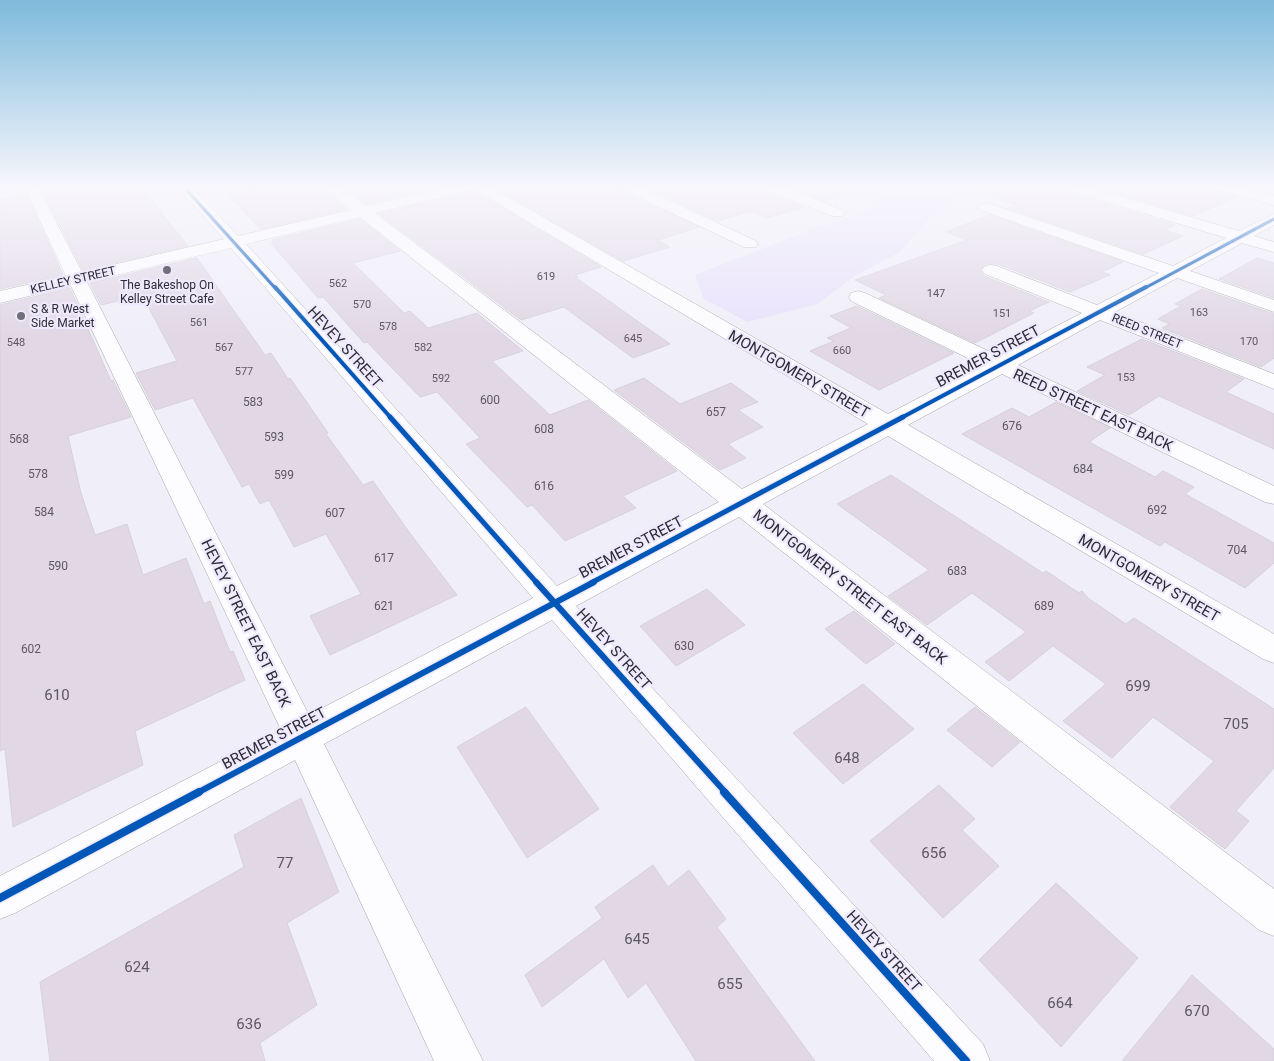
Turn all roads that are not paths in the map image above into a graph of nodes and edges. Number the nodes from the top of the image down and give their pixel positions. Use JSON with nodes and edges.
{"nodes":[{"id":1,"x":56,"y":237,"type":"edge"},
{"id":2,"x":230,"y":237,"type":"edge"},
{"id":3,"x":258,"y":237,"type":"edge"},
{"id":4,"x":396,"y":237,"type":"edge"},
{"id":5,"x":564,"y":237,"type":"edge"},
{"id":6,"x":734,"y":237,"type":"edge"},
{"id":7,"x":1069,"y":237,"type":"edge"},
{"id":8,"x":1239,"y":237,"type":"joint"},
{"id":9,"x":235,"y":242,"type":"junction"},
{"id":10,"x":750,"y":244,"type":"dead end"},
{"id":11,"x":1274,"y":247,"type":"edge"},
{"id":12,"x":991,"y":270,"type":"dead end"},
{"id":13,"x":1173,"y":272,"type":"junction"},
{"id":14,"x":77,"y":279,"type":"junction"},
{"id":15,"x":0,"y":297,"type":"edge"},
{"id":16,"x":858,"y":297,"type":"dead end"},
{"id":17,"x":1274,"y":306,"type":"edge"},
{"id":18,"x":1098,"y":312,"type":"junction"},
{"id":19,"x":998,"y":366,"type":"junction"},
{"id":20,"x":1274,"y":382,"type":"edge"},
{"id":21,"x":886,"y":425,"type":"junction"},
{"id":22,"x":1274,"y":496,"type":"edge"},
{"id":23,"x":740,"y":503,"type":"junction"},
{"id":24,"x":554,"y":602,"type":"junction"},
{"id":25,"x":1274,"y":650,"type":"edge"},
{"id":26,"x":302,"y":737,"type":"junction"},
{"id":27,"x":0,"y":898,"type":"edge"},
{"id":28,"x":1274,"y":914,"type":"edge"},
{"id":29,"x":459,"y":1061,"type":"edge"},
{"id":30,"x":966,"y":1061,"type":"edge"}],
"edges":[{"from":1,"to":14,"type":"street","name":"HEVEY STREET EAST BACK"},
{"from":2,"to":9,"type":"street","name":"HEVEY STREET"},
{"from":3,"to":9,"type":"street","name":"KELLEY STREET"},
{"from":4,"to":23,"type":"street","name":"MONTGOMERY STREET EAST BACK"},
{"from":5,"to":21,"type":"street","name":"MONTGOMERY STREET"},
{"from":6,"to":10,"type":"street"},
{"from":7,"to":13,"type":"street"},
{"from":8,"to":11,"type":"street"},
{"from":8,"to":13,"type":"street","name":"BREMER STREET"},
{"from":9,"to":14,"type":"street","name":"KELLEY STREET"},
{"from":9,"to":24,"type":"street","name":"HEVEY STREET"},
{"from":12,"to":18,"type":"street","name":"REED STREET"},
{"from":13,"to":17,"type":"street"},
{"from":13,"to":18,"type":"street","name":"BREMER STREET"},
{"from":14,"to":15,"type":"street","name":"KELLEY STREET"},
{"from":14,"to":26,"type":"street","name":"HEVEY STREET EAST BACK"},
{"from":16,"to":19,"type":"street","name":"REED STREET EAST BACK"},
{"from":18,"to":19,"type":"street","name":"BREMER STREET"},
{"from":18,"to":20,"type":"street","name":"REED STREET"},
{"from":19,"to":21,"type":"street","name":"BREMER STREET"},
{"from":19,"to":22,"type":"street","name":"REED STREET EAST BACK"},
{"from":21,"to":23,"type":"street","name":"BREMER STREET"},
{"from":21,"to":25,"type":"street","name":"MONTGOMERY STREET"},
{"from":23,"to":24,"type":"street","name":"BREMER STREET"},
{"from":23,"to":28,"type":"street","name":"MONTGOMERY STREET EAST BACK"},
{"from":24,"to":26,"type":"street","name":"BREMER STREET"},
{"from":24,"to":30,"type":"street","name":"HEVEY STREET"},
{"from":26,"to":27,"type":"street","name":"BREMER STREET"},
{"from":26,"to":29,"type":"street","name":"HEVEY STREET EAST BACK"}]}
